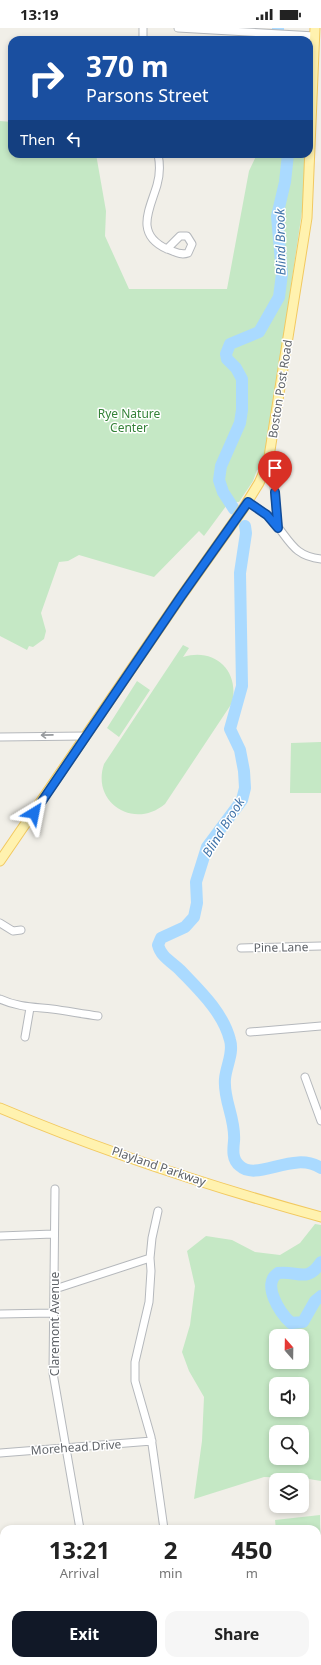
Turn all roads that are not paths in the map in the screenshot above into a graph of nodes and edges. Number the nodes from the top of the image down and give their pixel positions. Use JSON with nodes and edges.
{"nodes":[{"id":1,"x":178,"y":28,"type":"edge"},
{"id":2,"x":219,"y":29,"type":"edge"},
{"id":3,"x":315,"y":32,"type":"edge"},
{"id":4,"x":313,"y":78,"type":"edge"},
{"id":5,"x":158,"y":158,"type":"edge"},
{"id":6,"x":310,"y":158,"type":"edge"},
{"id":7,"x":167,"y":249,"type":"dead end"},
{"id":8,"x":271,"y":453,"type":"junction"},
{"id":9,"x":248,"y":502,"type":"junction"},
{"id":10,"x":278,"y":528,"type":"junction"},
{"id":11,"x":321,"y":559,"type":"edge"},
{"id":12,"x":86,"y":736,"type":"junction"},
{"id":13,"x":0,"y":737,"type":"edge"},
{"id":14,"x":0,"y":861,"type":"edge"},
{"id":15,"x":0,"y":923,"type":"edge"},
{"id":16,"x":21,"y":930,"type":"dead end"},
{"id":17,"x":321,"y":946,"type":"edge"},
{"id":18,"x":241,"y":948,"type":"dead end"},
{"id":19,"x":0,"y":999,"type":"edge"},
{"id":20,"x":30,"y":1008,"type":"junction"},
{"id":21,"x":98,"y":1016,"type":"dead end"},
{"id":22,"x":321,"y":1026,"type":"edge"},
{"id":23,"x":250,"y":1032,"type":"dead end"},
{"id":24,"x":25,"y":1037,"type":"dead end"},
{"id":25,"x":305,"y":1077,"type":"dead end"},
{"id":26,"x":0,"y":1108,"type":"edge"},
{"id":27,"x":0,"y":1112,"type":"edge"},
{"id":28,"x":15,"y":1114,"type":"junction"},
{"id":29,"x":321,"y":1121,"type":"edge"},
{"id":30,"x":55,"y":1189,"type":"dead end"},
{"id":31,"x":158,"y":1211,"type":"dead end"},
{"id":32,"x":318,"y":1216,"type":"edge"},
{"id":33,"x":54,"y":1234,"type":"junction"},
{"id":34,"x":0,"y":1236,"type":"edge"},
{"id":35,"x":150,"y":1258,"type":"junction"},
{"id":36,"x":54,"y":1289,"type":"junction"},
{"id":37,"x":52,"y":1312,"type":"junction"},
{"id":38,"x":0,"y":1314,"type":"edge"},
{"id":39,"x":152,"y":1442,"type":"junction"},
{"id":40,"x":65,"y":1449,"type":"junction"},
{"id":41,"x":0,"y":1453,"type":"edge"},
{"id":42,"x":79,"y":1525,"type":"edge"},
{"id":43,"x":163,"y":1525,"type":"edge"}],
"edges":[{"from":1,"to":2,"type":"street"},
{"from":2,"to":3,"type":"street"},
{"from":3,"to":4,"type":"main road","name":"Boston Post Road"},
{"from":5,"to":7,"type":"street"},
{"from":6,"to":8,"type":"main road","name":"Boston Post Road"},
{"from":8,"to":9,"type":"main road","name":"Boston Post Road"},
{"from":8,"to":10,"type":"street"},
{"from":9,"to":10,"type":"street"},
{"from":9,"to":12,"type":"main road","name":"Boston Post Road"},
{"from":10,"to":11,"type":"street"},
{"from":12,"to":13,"type":"street","one_way":true},
{"from":12,"to":14,"type":"main road","name":"Boston Post Road"},
{"from":15,"to":16,"type":"street"},
{"from":17,"to":18,"type":"street","name":"Pine Lane"},
{"from":19,"to":20,"type":"street"},
{"from":20,"to":21,"type":"street"},
{"from":20,"to":24,"type":"street"},
{"from":22,"to":23,"type":"street"},
{"from":25,"to":29,"type":"street"},
{"from":26,"to":28,"type":"main road","name":"Playland Parkway"},
{"from":27,"to":28,"type":"main road"},
{"from":28,"to":32,"type":"main road","name":"Playland Parkway"},
{"from":30,"to":33,"type":"street","name":"Claremont Avenue"},
{"from":31,"to":35,"type":"street"},
{"from":33,"to":34,"type":"street"},
{"from":33,"to":36,"type":"street","name":"Claremont Avenue"},
{"from":35,"to":36,"type":"street"},
{"from":35,"to":39,"type":"street"},
{"from":36,"to":37,"type":"street","name":"Claremont Avenue"},
{"from":37,"to":38,"type":"street"},
{"from":37,"to":40,"type":"street","name":"Claremont Avenue"},
{"from":39,"to":40,"type":"street","name":"Morehead Drive"},
{"from":39,"to":43,"type":"street"},
{"from":40,"to":41,"type":"street","name":"Morehead Drive"},
{"from":40,"to":42,"type":"street","name":"Claremont Avenue"}]}
